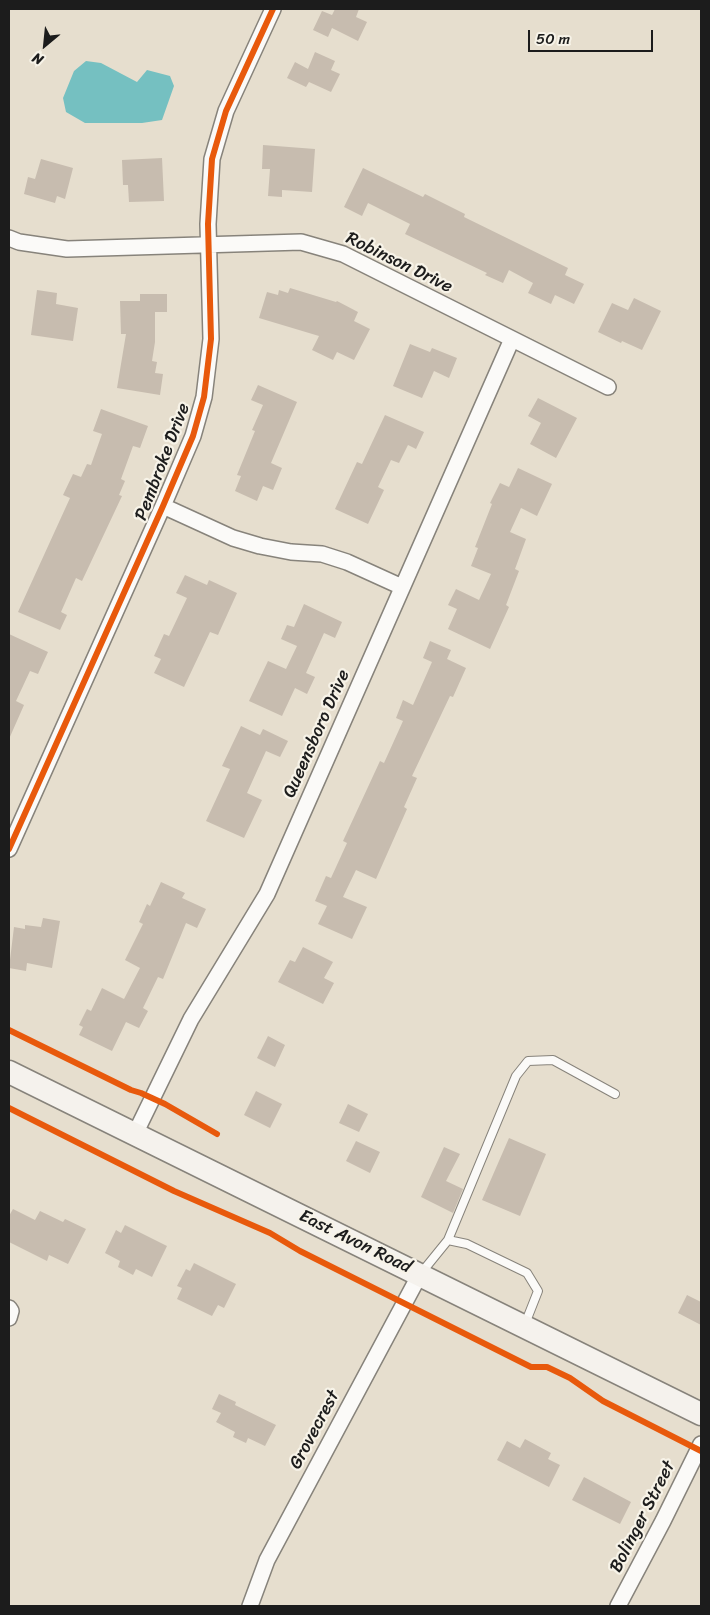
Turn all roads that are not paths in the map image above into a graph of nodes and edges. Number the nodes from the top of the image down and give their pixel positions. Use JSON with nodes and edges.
{"nodes":[{"id":1,"x":273,"y":9,"type":"edge"},
{"id":2,"x":9,"y":238,"type":"edge"},
{"id":3,"x":208,"y":245,"type":"junction"},
{"id":4,"x":512,"y":339,"type":"junction"},
{"id":5,"x":608,"y":387,"type":"dead end"},
{"id":6,"x":164,"y":506,"type":"junction"},
{"id":7,"x":402,"y":587,"type":"junction"},
{"id":8,"x":9,"y":848,"type":"edge"},
{"id":9,"x":9,"y":1072,"type":"edge"},
{"id":10,"x":616,"y":1094,"type":"dead end"},
{"id":11,"x":135,"y":1134,"type":"junction"},
{"id":12,"x":448,"y":1240,"type":"junction"},
{"id":13,"x":420,"y":1274,"type":"junction"},
{"id":14,"x":524,"y":1326,"type":"junction"},
{"id":15,"x":701,"y":1414,"type":"edge"},
{"id":16,"x":701,"y":1444,"type":"edge"},
{"id":17,"x":250,"y":1606,"type":"edge"},
{"id":18,"x":618,"y":1606,"type":"edge"}],
"edges":[{"from":1,"to":3,"type":"street","name":"Pembroke Drive"},
{"from":2,"to":3,"type":"street","name":"Robinson Drive"},
{"from":3,"to":4,"type":"street","name":"Robinson Drive"},
{"from":3,"to":6,"type":"street","name":"Pembroke Drive"},
{"from":4,"to":5,"type":"street","name":"Robinson Drive"},
{"from":4,"to":7,"type":"street","name":"Queensboro Drive"},
{"from":6,"to":7,"type":"street"},
{"from":6,"to":8,"type":"street","name":"Pembroke Drive"},
{"from":7,"to":11,"type":"street","name":"Queensboro Drive"},
{"from":9,"to":11,"type":"main road","name":"East Avon Road"},
{"from":10,"to":12,"type":"lane"},
{"from":11,"to":13,"type":"main road","name":"East Avon Road"},
{"from":12,"to":13,"type":"lane"},
{"from":12,"to":14,"type":"lane"},
{"from":13,"to":14,"type":"main road","name":"East Avon Road"},
{"from":13,"to":17,"type":"street","name":"Grovecrest"},
{"from":14,"to":15,"type":"main road","name":"East Avon Road"},
{"from":16,"to":18,"type":"street","name":"Bolinger Street"}]}
